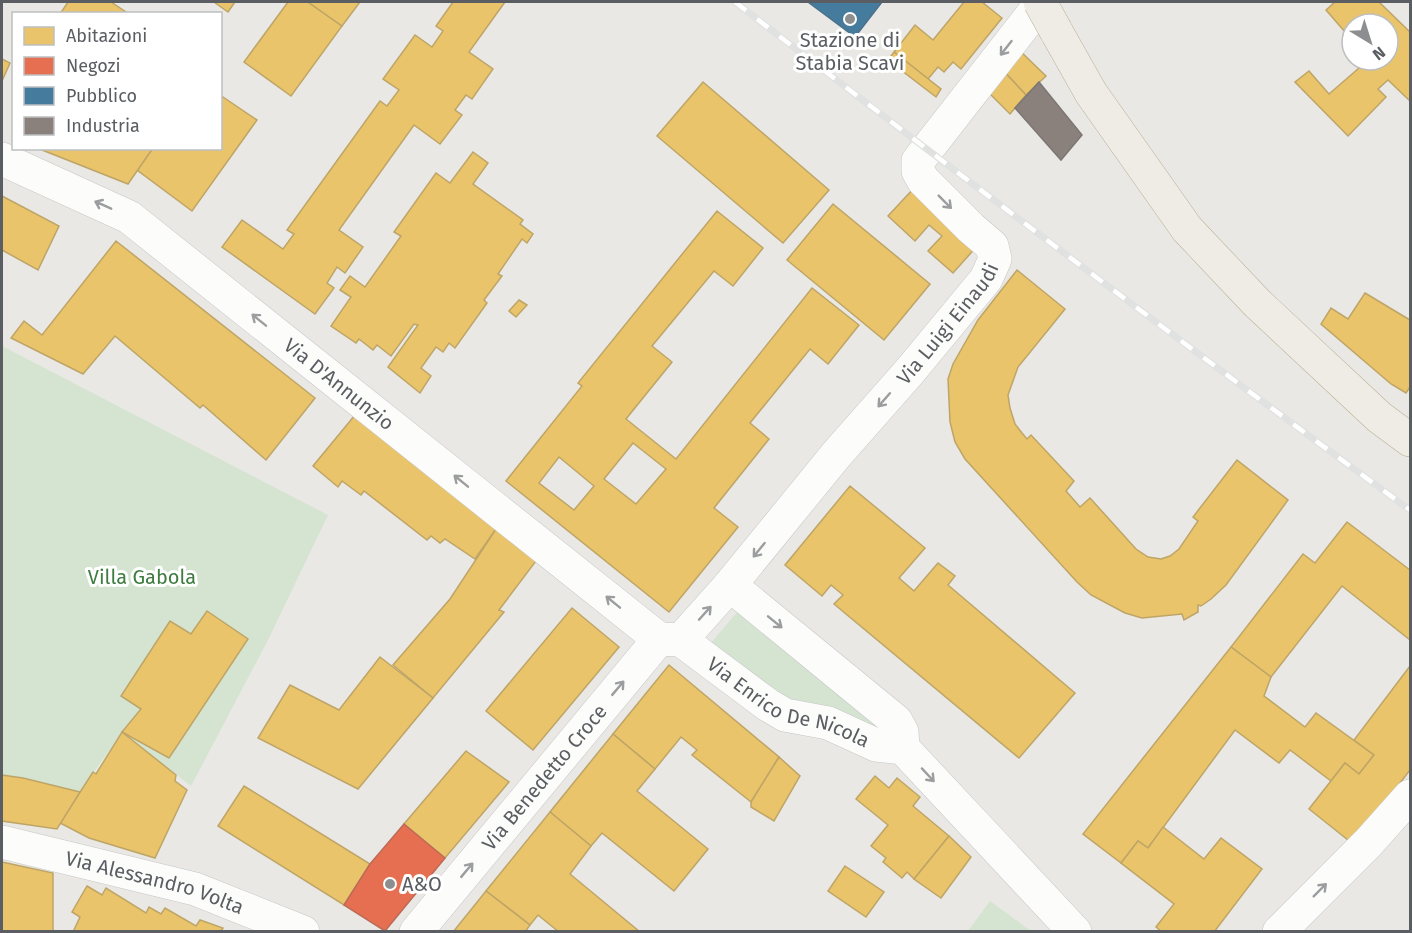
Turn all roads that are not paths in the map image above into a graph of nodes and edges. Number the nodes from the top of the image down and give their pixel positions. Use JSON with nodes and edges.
{"nodes":[{"id":1,"x":1041,"y":2,"type":"edge"},
{"id":2,"x":2,"y":159,"type":"edge"},
{"id":3,"x":1410,"y":440,"type":"edge"},
{"id":4,"x":730,"y":585,"type":"junction"},
{"id":5,"x":670,"y":639,"type":"junction"},
{"id":6,"x":903,"y":747,"type":"junction"},
{"id":7,"x":1410,"y":796,"type":"edge"},
{"id":8,"x":2,"y":842,"type":"edge"},
{"id":9,"x":303,"y":932,"type":"edge"},
{"id":10,"x":416,"y":932,"type":"edge"},
{"id":11,"x":1075,"y":932,"type":"edge"},
{"id":12,"x":1279,"y":932,"type":"edge"}],
"edges":[{"from":1,"to":3,"type":"highway","bridge":true},
{"from":1,"to":4,"type":"street","name":"Via Luigi Einaudi","one_way":true},
{"from":5,"to":2,"type":"street","name":"Via D'Annunzio","one_way":true},
{"from":5,"to":4,"type":"street","name":"Via Benedetto Croce","one_way":true},
{"from":4,"to":6,"type":"street","name":"Via Enrico De Nicola","one_way":true},
{"from":5,"to":6,"type":"street","name":"Via Enrico De Nicola"},
{"from":10,"to":5,"type":"street","name":"Via Benedetto Croce","one_way":true},
{"from":6,"to":11,"type":"street","name":"Via Enrico De Nicola","one_way":true},
{"from":12,"to":7,"type":"street","one_way":true},
{"from":8,"to":9,"type":"street","name":"Via Alessandro Volta"}]}
